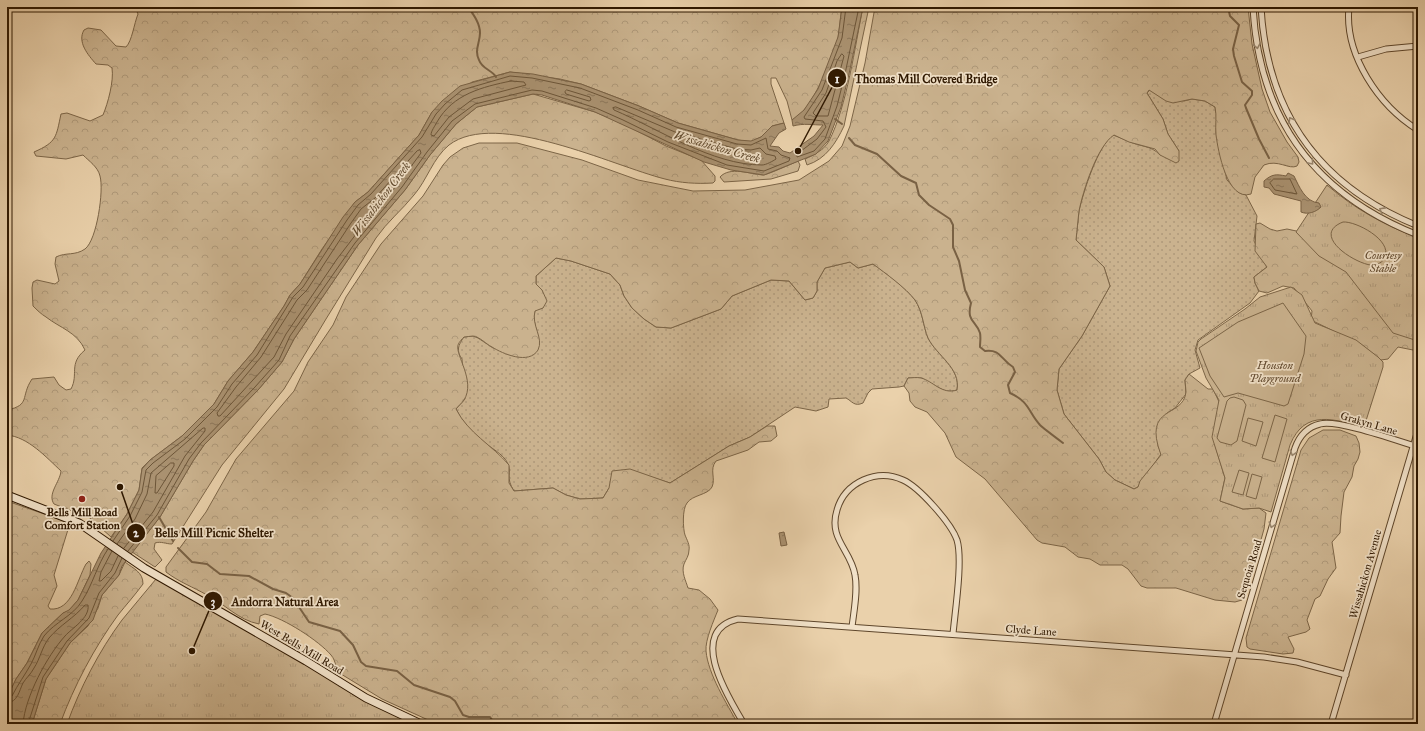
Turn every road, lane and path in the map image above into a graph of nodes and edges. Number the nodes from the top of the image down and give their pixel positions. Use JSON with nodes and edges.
{"nodes":[{"id":1,"x":1253,"y":7,"type":"edge"},
{"id":2,"x":1261,"y":7,"type":"edge"},
{"id":3,"x":1349,"y":7,"type":"edge"},
{"id":4,"x":1418,"y":46,"type":"edge"},
{"id":5,"x":1358,"y":58,"type":"junction"},
{"id":6,"x":1418,"y":130,"type":"edge"},
{"id":7,"x":1418,"y":226,"type":"edge"},
{"id":8,"x":1418,"y":235,"type":"edge"},
{"id":9,"x":1314,"y":426,"type":"joint"},
{"id":10,"x":1418,"y":430,"type":"edge"},
{"id":11,"x":1416,"y":447,"type":"edge"},
{"id":12,"x":7,"y":495,"type":"edge"},
{"id":13,"x":852,"y":627,"type":"junction"},
{"id":14,"x":953,"y":634,"type":"junction"},
{"id":15,"x":1233,"y":655,"type":"junction"},
{"id":16,"x":1346,"y":675,"type":"junction"},
{"id":17,"x":1418,"y":721,"type":"edge"},
{"id":18,"x":420,"y":724,"type":"edge"},
{"id":19,"x":744,"y":724,"type":"edge"},
{"id":20,"x":1214,"y":724,"type":"edge"},
{"id":21,"x":1331,"y":724,"type":"edge"},
{"id":22,"x":1417,"y":724,"type":"edge"}],
"edges":[{"from":1,"to":8,"type":"street","one_way":true},
{"from":7,"to":2,"type":"street","one_way":true},
{"from":3,"to":5,"type":"street"},
{"from":4,"to":5,"type":"street"},
{"from":5,"to":6,"type":"street"},
{"from":9,"to":11,"type":"street","name":"Grakyn Lane"},
{"from":9,"to":15,"type":"street","name":"Sequoia Road","one_way":true},
{"from":10,"to":11,"type":"street","name":"Wissahickon Avenue"},
{"from":11,"to":16,"type":"street","name":"Wissahickon Avenue"},
{"from":12,"to":18,"type":"street","name":"West Bells Mill Road"},
{"from":13,"to":14,"type":"street","name":"Clyde Lane"},
{"from":13,"to":14,"type":"street"},
{"from":13,"to":19,"type":"street","name":"Clyde Lane"},
{"from":14,"to":15,"type":"street","name":"Clyde Lane"},
{"from":15,"to":16,"type":"street","name":"Clyde Lane"},
{"from":15,"to":20,"type":"street","name":"Sequoia Road"},
{"from":16,"to":21,"type":"street","name":"Wissahickon Avenue"},
{"from":17,"to":22,"type":"street"}]}
